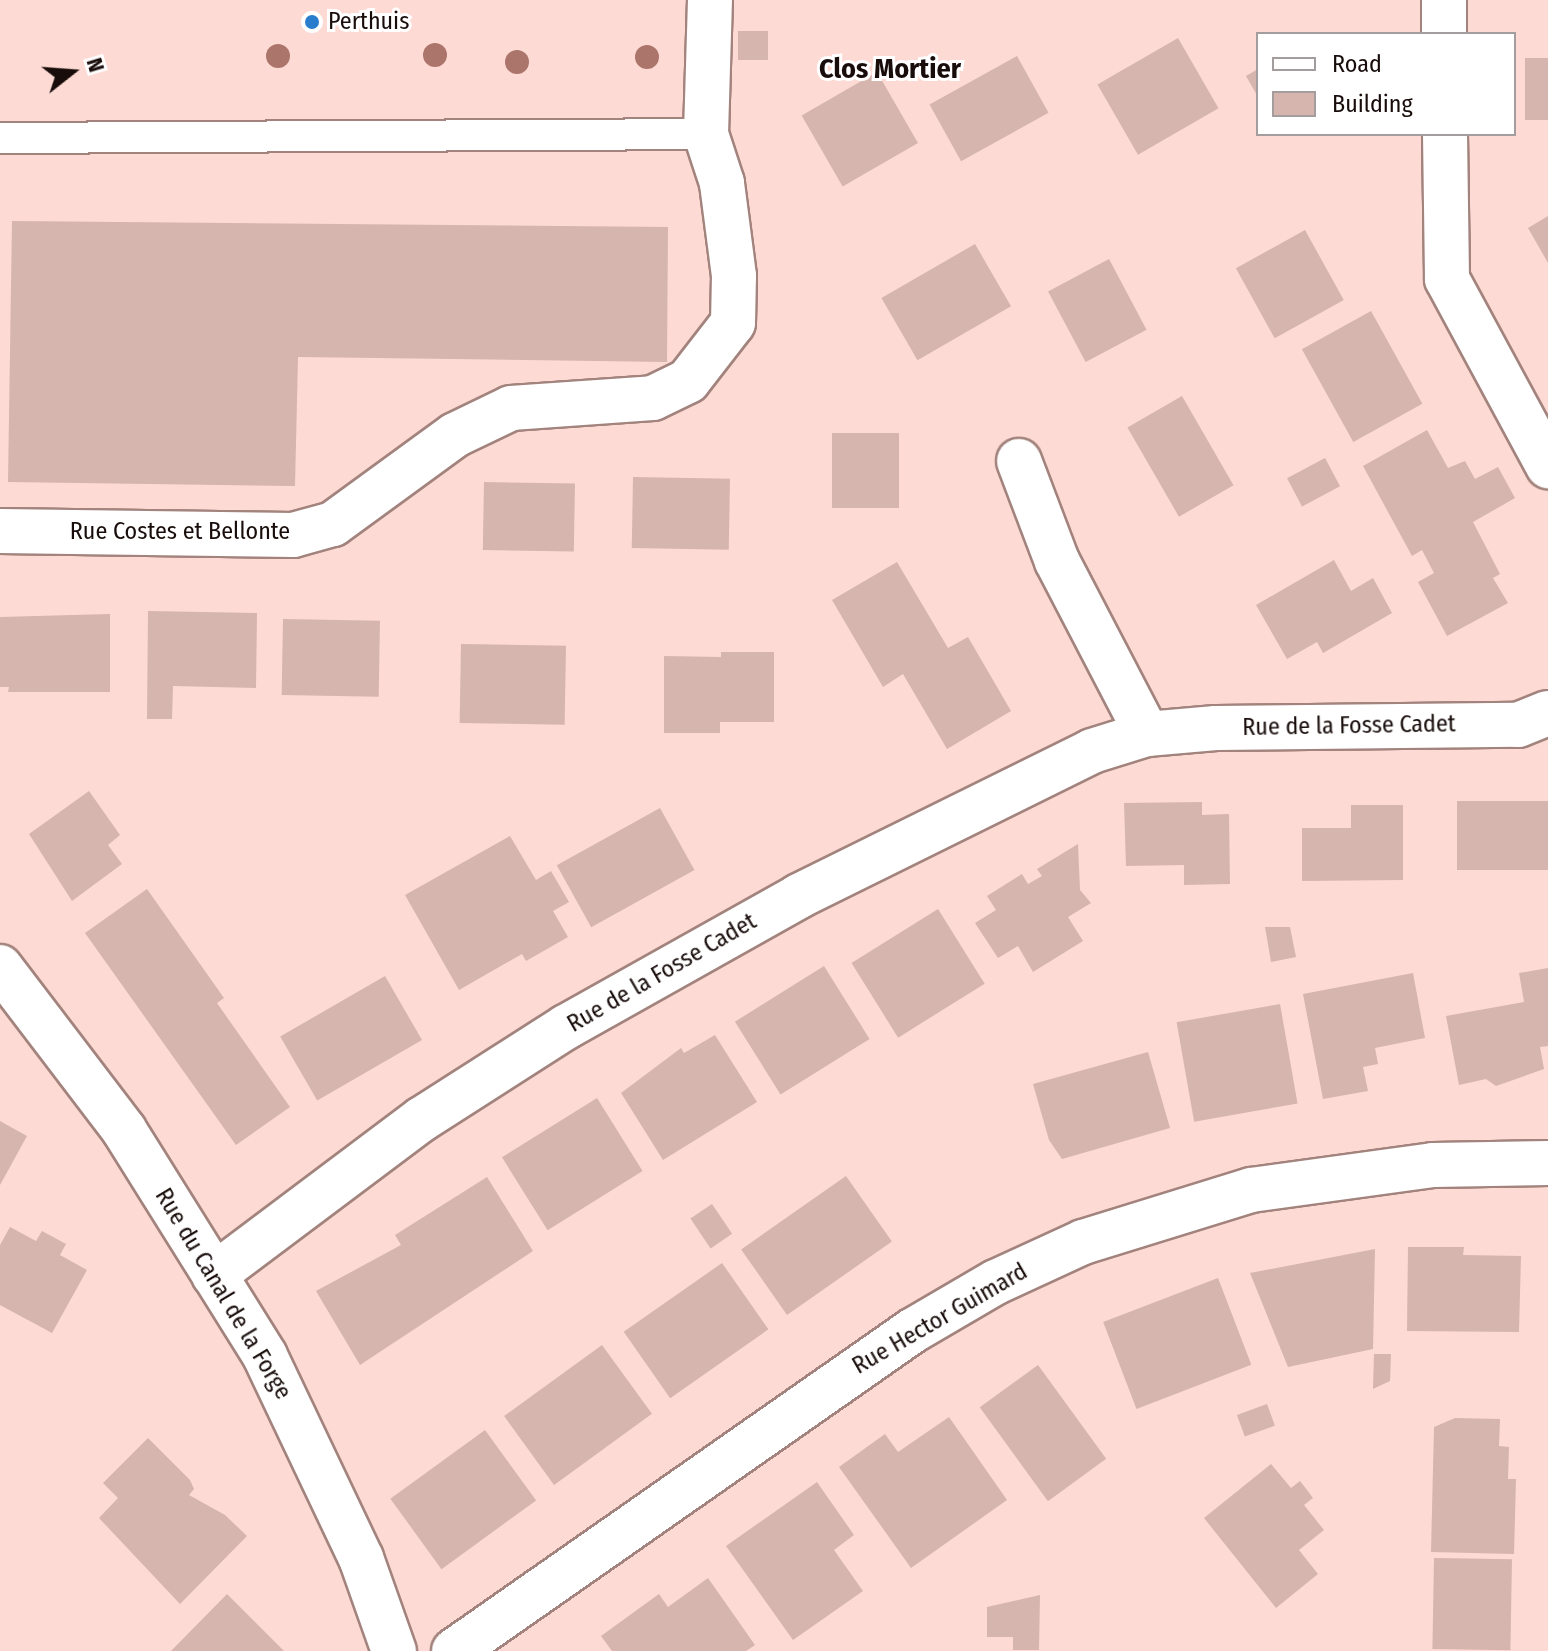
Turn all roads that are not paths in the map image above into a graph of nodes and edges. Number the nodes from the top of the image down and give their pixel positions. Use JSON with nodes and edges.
{"nodes":[{"id":1,"x":710,"y":0,"type":"edge"},
{"id":2,"x":1444,"y":0,"type":"edge"},
{"id":3,"x":1444,"y":32,"type":"edge"},
{"id":4,"x":706,"y":134,"type":"junction"},
{"id":5,"x":1445,"y":136,"type":"edge"},
{"id":6,"x":0,"y":138,"type":"edge"},
{"id":7,"x":1019,"y":461,"type":"dead end"},
{"id":8,"x":1548,"y":466,"type":"edge"},
{"id":9,"x":0,"y":531,"type":"edge"},
{"id":10,"x":1548,"y":713,"type":"edge"},
{"id":11,"x":1147,"y":734,"type":"junction"},
{"id":12,"x":0,"y":967,"type":"edge"},
{"id":13,"x":1548,"y":1163,"type":"edge"},
{"id":14,"x":214,"y":1275,"type":"junction"},
{"id":15,"x":394,"y":1651,"type":"edge"},
{"id":16,"x":454,"y":1651,"type":"edge"}],
"edges":[{"from":1,"to":4,"type":"street","name":"Rue Costes et Bellonte"},
{"from":2,"to":3,"type":"street"},
{"from":4,"to":6,"type":"lane"},
{"from":4,"to":9,"type":"street","name":"Rue Costes et Bellonte"},
{"from":5,"to":8,"type":"street"},
{"from":7,"to":11,"type":"street"},
{"from":10,"to":11,"type":"street","name":"Rue de la Fosse Cadet"},
{"from":11,"to":14,"type":"street","name":"Rue de la Fosse Cadet"},
{"from":12,"to":14,"type":"street","name":"Rue du Canal de la Forge"},
{"from":13,"to":16,"type":"street","name":"Rue Hector Guimard"},
{"from":14,"to":15,"type":"street","name":"Rue du Canal de la Forge"}]}
